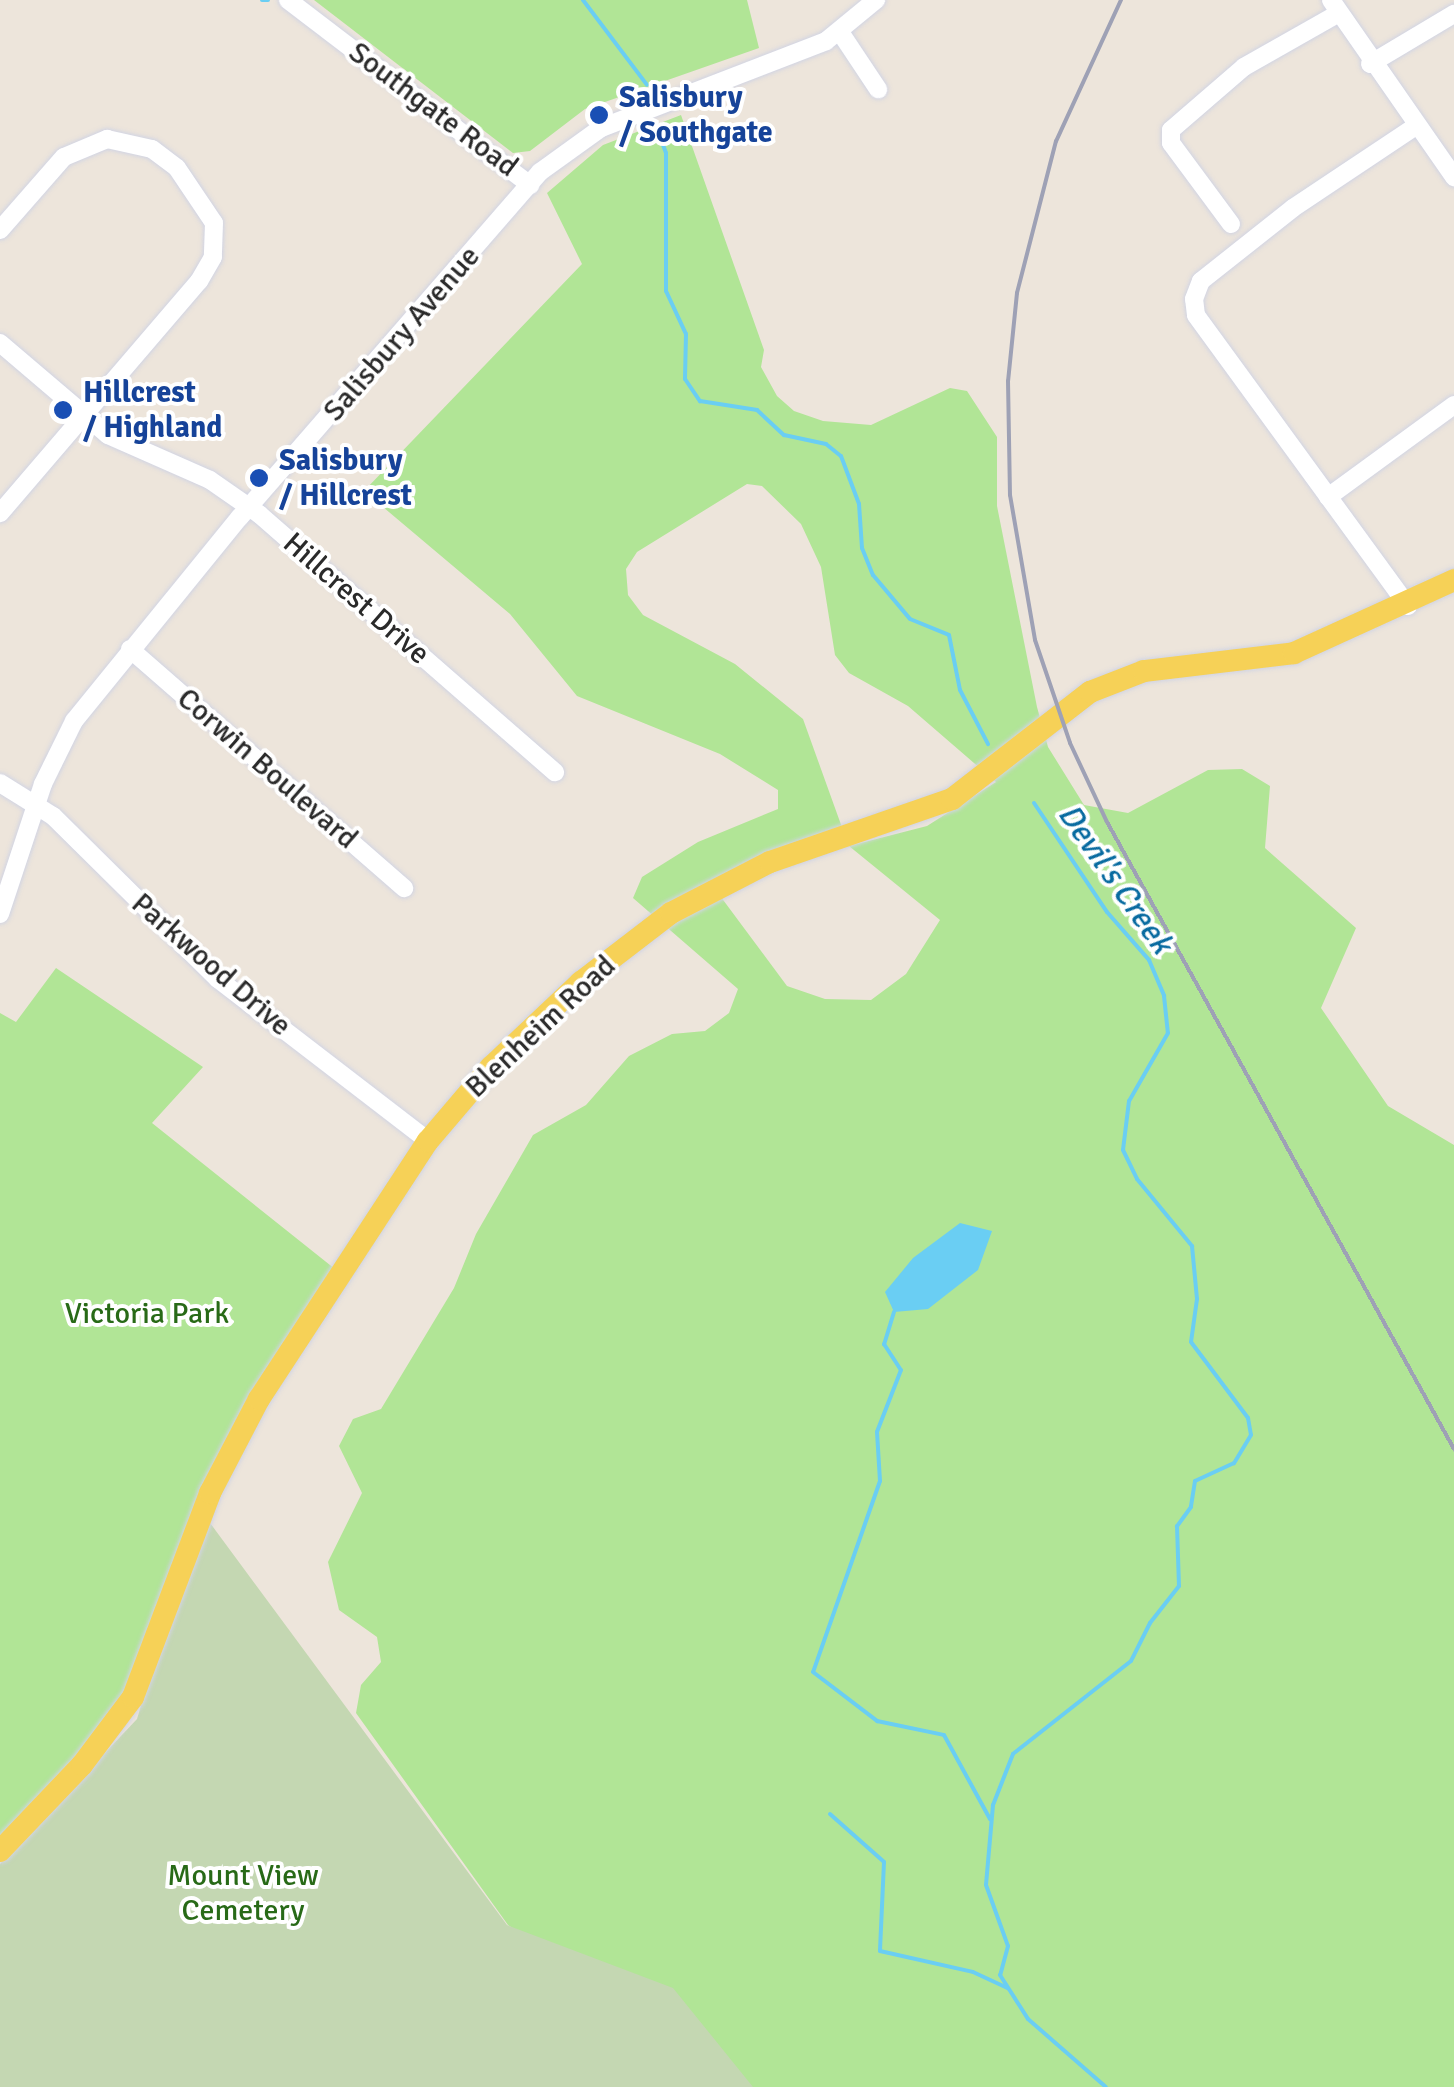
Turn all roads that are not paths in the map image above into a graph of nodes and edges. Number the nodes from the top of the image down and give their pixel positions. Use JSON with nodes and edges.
{"nodes":[{"id":1,"x":288,"y":0,"type":"edge"},
{"id":2,"x":876,"y":0,"type":"edge"},
{"id":3,"x":1335,"y":7,"type":"edge"},
{"id":4,"x":1454,"y":14,"type":"edge"},
{"id":5,"x":840,"y":32,"type":"junction"},
{"id":6,"x":1370,"y":64,"type":"junction"},
{"id":7,"x":878,"y":89,"type":"dead end"},
{"id":8,"x":1416,"y":126,"type":"junction"},
{"id":9,"x":1454,"y":177,"type":"edge"},
{"id":10,"x":530,"y":185,"type":"junction"},
{"id":11,"x":1231,"y":224,"type":"dead end"},
{"id":12,"x":0,"y":230,"type":"edge"},
{"id":13,"x":0,"y":342,"type":"edge"},
{"id":14,"x":1454,"y":405,"type":"edge"},
{"id":15,"x":84,"y":416,"type":"junction"},
{"id":16,"x":1328,"y":498,"type":"junction"},
{"id":17,"x":250,"y":507,"type":"junction"},
{"id":18,"x":0,"y":513,"type":"edge"},
{"id":19,"x":1454,"y":580,"type":"edge"},
{"id":20,"x":1454,"y":594,"type":"edge"},
{"id":21,"x":1413,"y":604,"type":"junction"},
{"id":22,"x":130,"y":649,"type":"junction"},
{"id":23,"x":555,"y":772,"type":"dead end"},
{"id":24,"x":0,"y":782,"type":"edge"},
{"id":25,"x":37,"y":803,"type":"junction"},
{"id":26,"x":404,"y":888,"type":"dead end"},
{"id":27,"x":0,"y":914,"type":"edge"},
{"id":28,"x":428,"y":1141,"type":"junction"},
{"id":29,"x":0,"y":1851,"type":"edge"}],
"edges":[{"from":1,"to":10,"type":"street","name":"Southgate Road"},
{"from":2,"to":5,"type":"street","name":"Salisbury Avenue"},
{"from":3,"to":6,"type":"street"},
{"from":3,"to":11,"type":"street"},
{"from":4,"to":6,"type":"street"},
{"from":5,"to":7,"type":"street"},
{"from":5,"to":10,"type":"street","name":"Salisbury Avenue"},
{"from":6,"to":8,"type":"street"},
{"from":8,"to":9,"type":"street"},
{"from":8,"to":16,"type":"street"},
{"from":10,"to":17,"type":"street","name":"Salisbury Avenue"},
{"from":12,"to":15,"type":"street"},
{"from":13,"to":15,"type":"street","name":"Hillcrest Drive"},
{"from":14,"to":16,"type":"street"},
{"from":15,"to":17,"type":"street","name":"Hillcrest Drive"},
{"from":15,"to":18,"type":"street"},
{"from":16,"to":21,"type":"street"},
{"from":17,"to":22,"type":"street","name":"Salisbury Avenue"},
{"from":17,"to":23,"type":"street","name":"Hillcrest Drive"},
{"from":19,"to":21,"type":"main road","name":"Blenheim Road"},
{"from":20,"to":21,"type":"main road","name":"Blenheim Road"},
{"from":21,"to":28,"type":"main road","name":"Blenheim Road"},
{"from":22,"to":25,"type":"street","name":"Salisbury Avenue"},
{"from":22,"to":26,"type":"street","name":"Corwin Boulevard"},
{"from":24,"to":25,"type":"street","name":"Parkwood Drive"},
{"from":25,"to":27,"type":"street","name":"Salisbury Avenue"},
{"from":25,"to":28,"type":"street","name":"Parkwood Drive"},
{"from":28,"to":29,"type":"main road","name":"Blenheim Road"}]}
